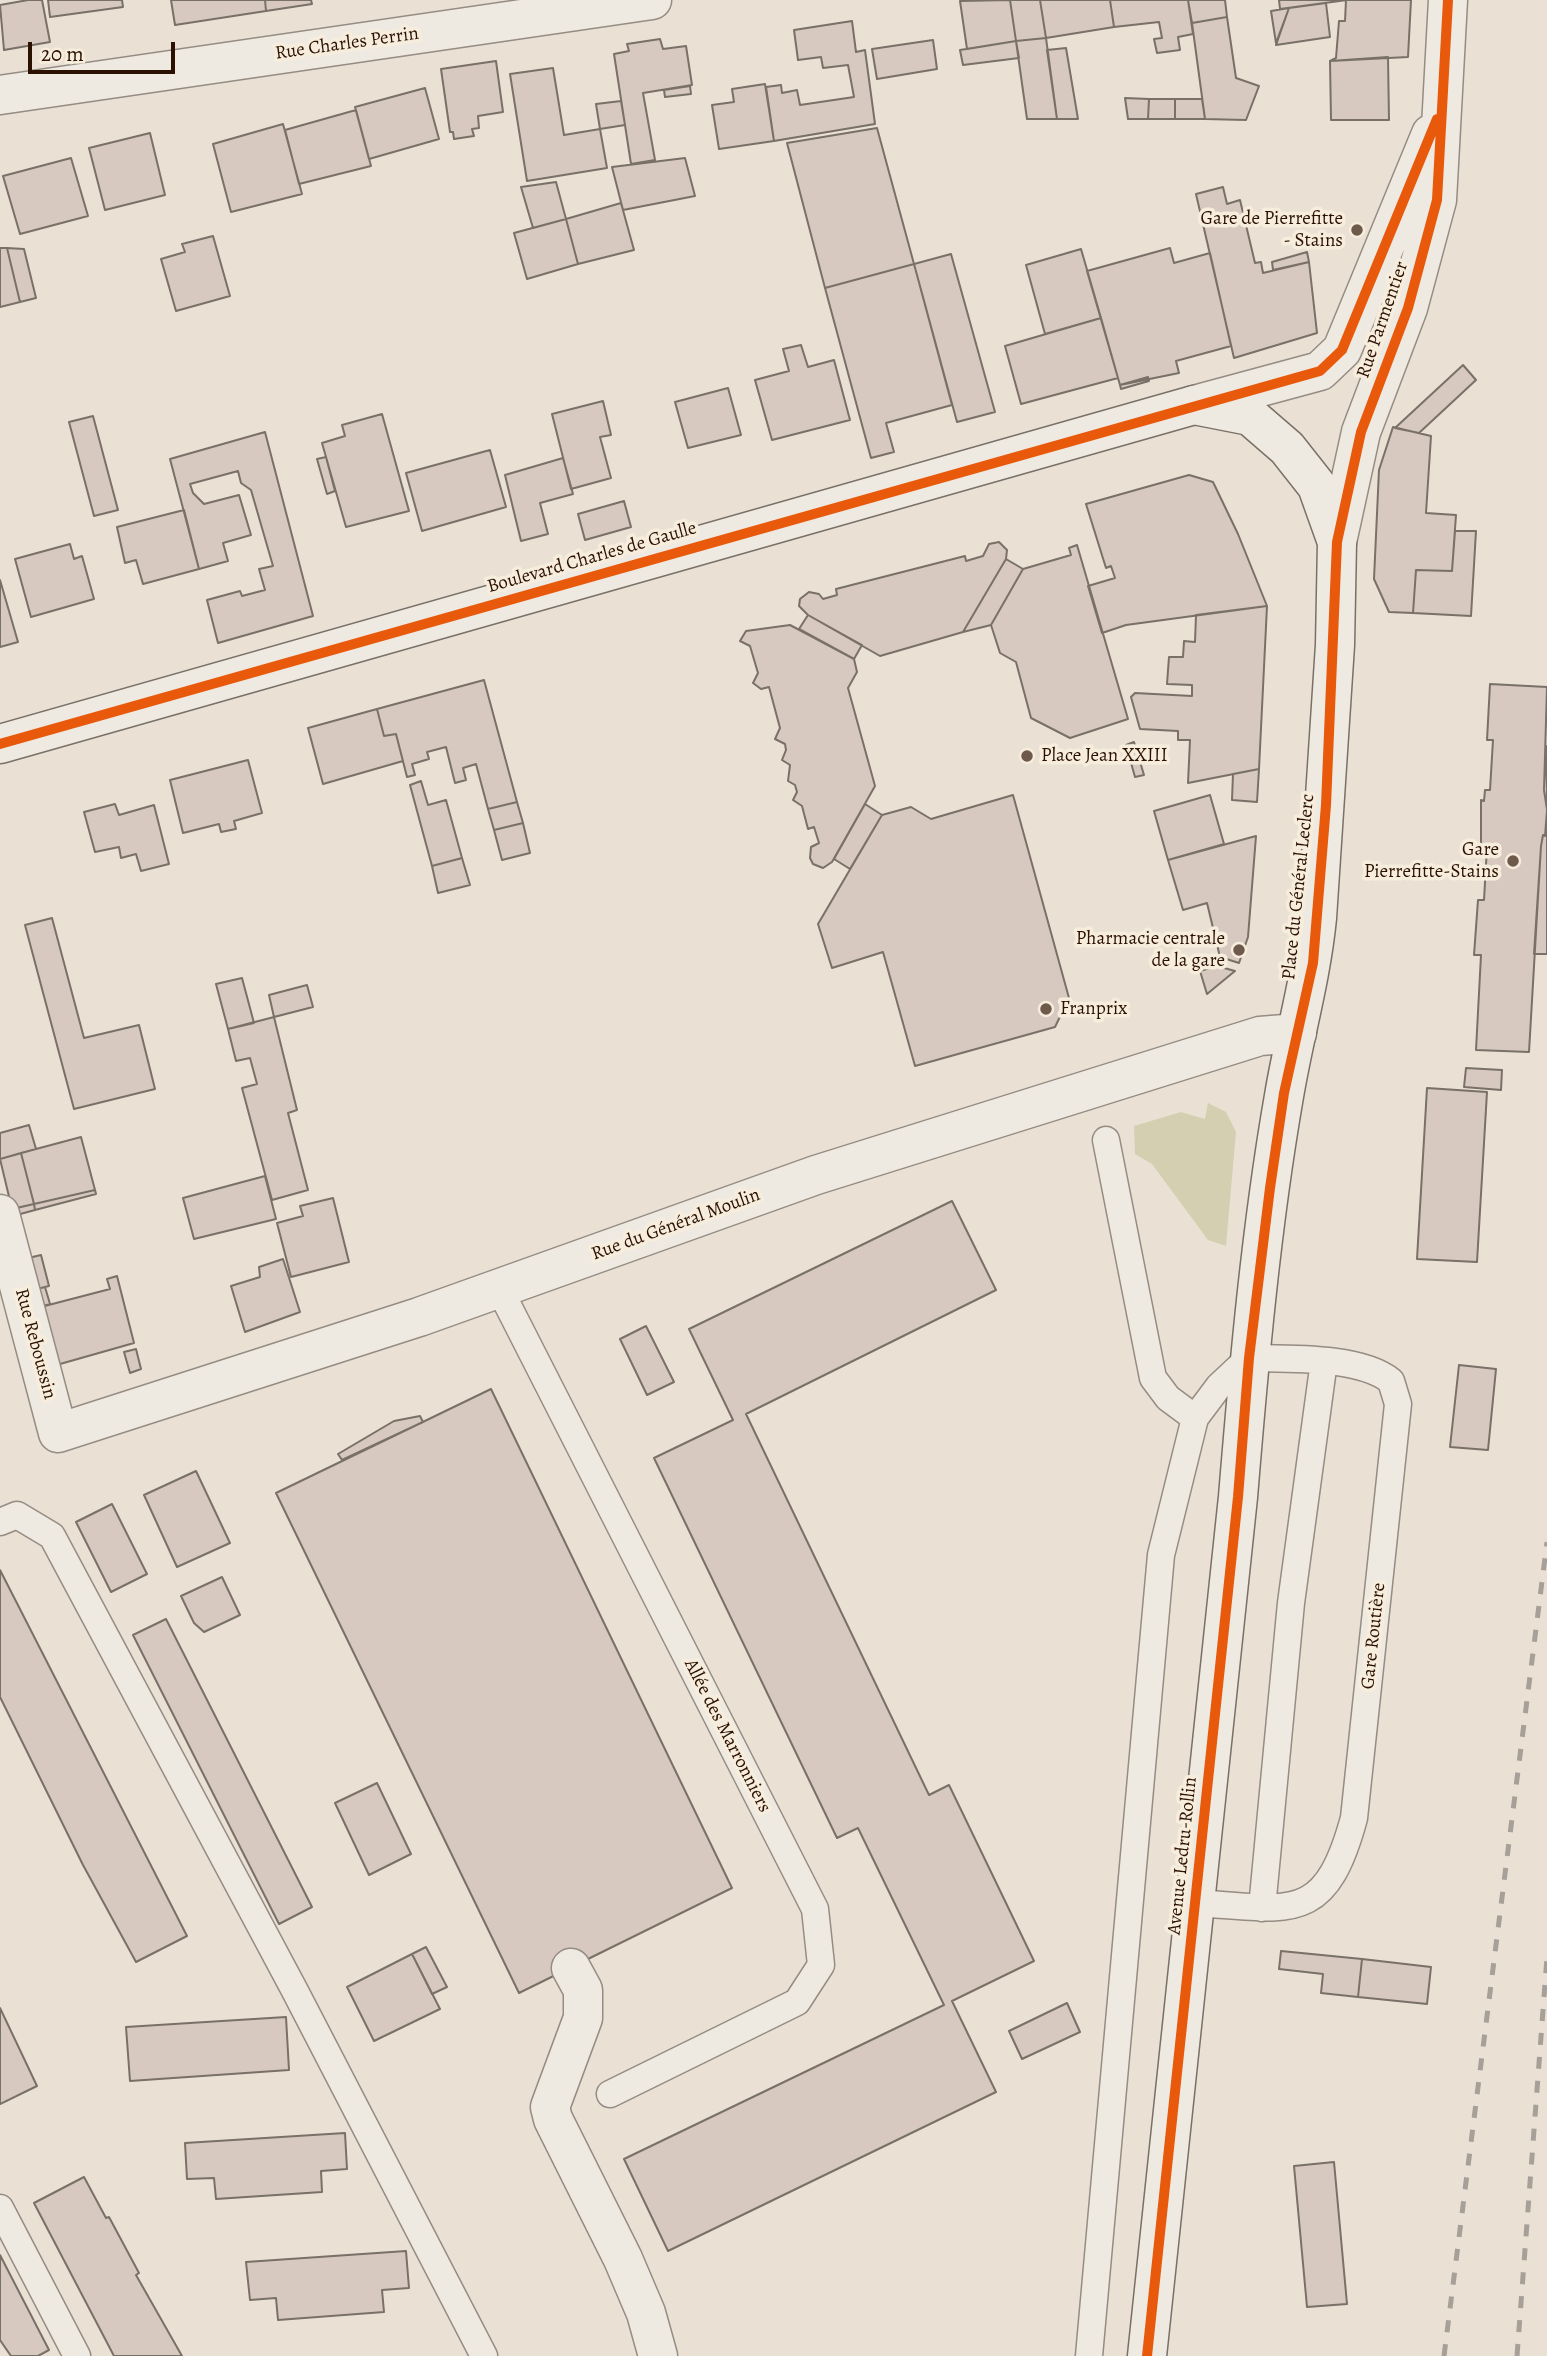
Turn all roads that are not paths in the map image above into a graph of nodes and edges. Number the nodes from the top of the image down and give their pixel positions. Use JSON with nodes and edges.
{"nodes":[{"id":1,"x":652,"y":0,"type":"edge"},
{"id":2,"x":1448,"y":0,"type":"edge"},
{"id":3,"x":0,"y":95,"type":"edge"},
{"id":4,"x":1443,"y":106,"type":"junction"},
{"id":5,"x":1194,"y":405,"type":"junction"},
{"id":6,"x":1337,"y":542,"type":"junction"},
{"id":7,"x":0,"y":744,"type":"edge"},
{"id":8,"x":1297,"y":1033,"type":"junction"},
{"id":9,"x":1105,"y":1140,"type":"dead end"},
{"id":10,"x":0,"y":1214,"type":"edge"},
{"id":11,"x":499,"y":1288,"type":"junction"},
{"id":12,"x":1249,"y":1358,"type":"junction"},
{"id":13,"x":1324,"y":1361,"type":"junction"},
{"id":14,"x":1195,"y":1418,"type":"junction"},
{"id":15,"x":58,"y":1433,"type":"joint"},
{"id":16,"x":0,"y":1522,"type":"edge"},
{"id":17,"x":1196,"y":1903,"type":"junction"},
{"id":18,"x":1262,"y":1908,"type":"junction"},
{"id":19,"x":571,"y":1968,"type":"dead end"},
{"id":20,"x":610,"y":2094,"type":"dead end"},
{"id":21,"x":0,"y":2208,"type":"edge"},
{"id":22,"x":77,"y":2356,"type":"edge"},
{"id":23,"x":484,"y":2356,"type":"edge"},
{"id":24,"x":658,"y":2356,"type":"edge"},
{"id":25,"x":1089,"y":2356,"type":"edge"},
{"id":26,"x":1147,"y":2356,"type":"edge"}],
"edges":[{"from":1,"to":3,"type":"street","name":"Rue Charles Perrin"},
{"from":2,"to":4,"type":"street","name":"Rue Parmentier"},
{"from":4,"to":5,"type":"street","name":"Rue Parmentier"},
{"from":4,"to":6,"type":"street","name":"Rue Parmentier"},
{"from":5,"to":6,"type":"street","name":"Boulevard Charles de Gaulle"},
{"from":5,"to":7,"type":"street","name":"Boulevard Charles de Gaulle"},
{"from":6,"to":8,"type":"street","name":"Place du Général Leclerc"},
{"from":8,"to":11,"type":"street","name":"Rue du Général Moulin"},
{"from":8,"to":12,"type":"street","name":"Place du Général Leclerc"},
{"from":9,"to":14,"type":"lane"},
{"from":10,"to":15,"type":"street","name":"Rue Reboussin"},
{"from":11,"to":15,"type":"street","name":"Rue du Général Moulin"},
{"from":11,"to":20,"type":"lane","name":"Allée des Marronniers"},
{"from":12,"to":13,"type":"lane","name":"Gare Routière"},
{"from":12,"to":14,"type":"lane"},
{"from":12,"to":17,"type":"street","name":"Avenue Ledru-Rollin"},
{"from":13,"to":18,"type":"lane"},
{"from":13,"to":18,"type":"lane","name":"Gare Routière"},
{"from":14,"to":25,"type":"lane"},
{"from":16,"to":23,"type":"lane"},
{"from":17,"to":18,"type":"lane","name":"Gare Routière"},
{"from":17,"to":26,"type":"street","name":"Avenue Ledru-Rollin"},
{"from":19,"to":24,"type":"street"},
{"from":21,"to":22,"type":"lane"}]}
